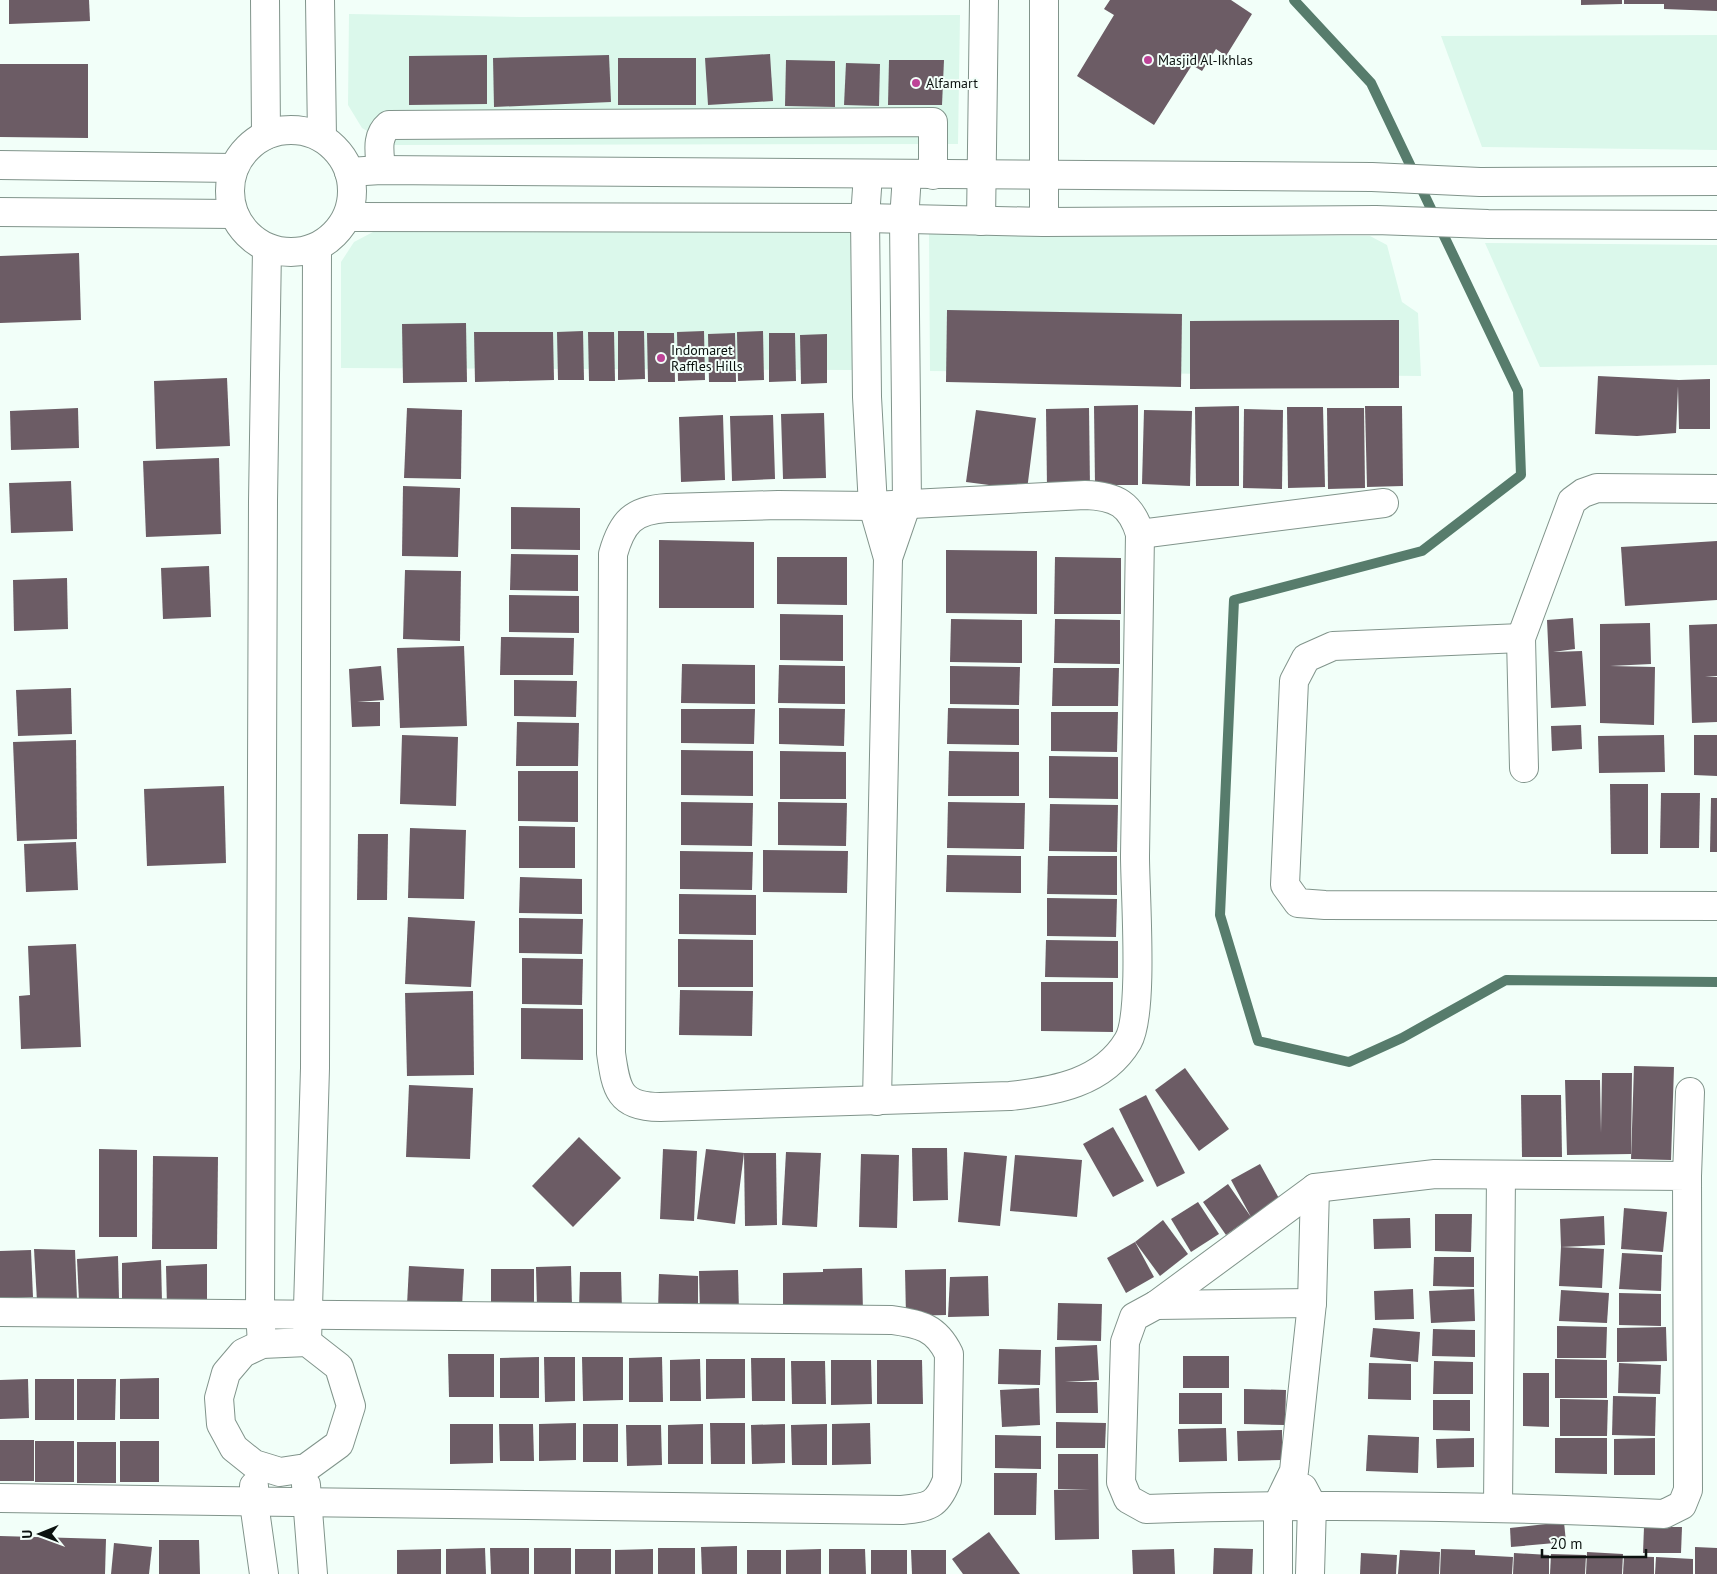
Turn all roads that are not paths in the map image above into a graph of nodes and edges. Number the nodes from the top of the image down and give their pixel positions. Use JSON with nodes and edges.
{"nodes":[{"id":1,"x":265,"y":0,"type":"edge"},
{"id":2,"x":320,"y":0,"type":"edge"},
{"id":3,"x":984,"y":0,"type":"edge"},
{"id":4,"x":1044,"y":0,"type":"edge"},
{"id":5,"x":266,"y":135,"type":"junction"},
{"id":6,"x":322,"y":137,"type":"junction"},
{"id":7,"x":0,"y":165,"type":"edge"},
{"id":8,"x":234,"y":168,"type":"junction"},
{"id":9,"x":381,"y":170,"type":"junction"},
{"id":10,"x":349,"y":172,"type":"junction"},
{"id":11,"x":868,"y":174,"type":"junction"},
{"id":12,"x":1044,"y":174,"type":"junction"},
{"id":13,"x":920,"y":175,"type":"junction"},
{"id":14,"x":982,"y":175,"type":"junction"},
{"id":15,"x":1717,"y":181,"type":"edge"},
{"id":16,"x":0,"y":212,"type":"edge"},
{"id":17,"x":234,"y":214,"type":"junction"},
{"id":18,"x":347,"y":217,"type":"junction"},
{"id":19,"x":865,"y":218,"type":"junction"},
{"id":20,"x":904,"y":220,"type":"junction"},
{"id":21,"x":981,"y":221,"type":"junction"},
{"id":22,"x":1044,"y":222,"type":"junction"},
{"id":23,"x":1717,"y":225,"type":"edge"},
{"id":24,"x":317,"y":247,"type":"junction"},
{"id":25,"x":267,"y":248,"type":"junction"},
{"id":26,"x":1717,"y":489,"type":"edge"},
{"id":27,"x":1384,"y":502,"type":"dead end"},
{"id":28,"x":907,"y":503,"type":"junction"},
{"id":29,"x":873,"y":506,"type":"junction"},
{"id":30,"x":1140,"y":534,"type":"junction"},
{"id":31,"x":888,"y":558,"type":"junction"},
{"id":32,"x":1521,"y":638,"type":"junction"},
{"id":33,"x":1524,"y":768,"type":"dead end"},
{"id":34,"x":1717,"y":906,"type":"edge"},
{"id":35,"x":1690,"y":1092,"type":"dead end"},
{"id":36,"x":877,"y":1101,"type":"junction"},
{"id":37,"x":1501,"y":1175,"type":"junction"},
{"id":38,"x":1687,"y":1176,"type":"junction"},
{"id":39,"x":1315,"y":1188,"type":"junction"},
{"id":40,"x":1312,"y":1303,"type":"junction"},
{"id":41,"x":1156,"y":1305,"type":"junction"},
{"id":42,"x":0,"y":1312,"type":"edge"},
{"id":43,"x":260,"y":1312,"type":"junction"},
{"id":44,"x":308,"y":1313,"type":"junction"},
{"id":45,"x":306,"y":1342,"type":"junction"},
{"id":46,"x":262,"y":1344,"type":"junction"},
{"id":47,"x":254,"y":1464,"type":"junction"},
{"id":48,"x":306,"y":1468,"type":"junction"},
{"id":49,"x":1294,"y":1471,"type":"junction"},
{"id":50,"x":0,"y":1498,"type":"edge"},
{"id":51,"x":254,"y":1503,"type":"junction"},
{"id":52,"x":306,"y":1503,"type":"junction"},
{"id":53,"x":1278,"y":1504,"type":"junction"},
{"id":54,"x":1312,"y":1505,"type":"junction"},
{"id":55,"x":1498,"y":1506,"type":"junction"},
{"id":56,"x":264,"y":1574,"type":"edge"},
{"id":57,"x":313,"y":1574,"type":"edge"},
{"id":58,"x":1278,"y":1574,"type":"edge"},
{"id":59,"x":1310,"y":1574,"type":"edge"}],
"edges":[{"from":1,"to":5,"type":"street"},
{"from":2,"to":6,"type":"street"},
{"from":3,"to":14,"type":"street"},
{"from":4,"to":12,"type":"street"},
{"from":5,"to":6,"type":"street"},
{"from":5,"to":8,"type":"street"},
{"from":6,"to":10,"type":"street"},
{"from":7,"to":8,"type":"street"},
{"from":8,"to":17,"type":"street"},
{"from":9,"to":10,"type":"street"},
{"from":9,"to":11,"type":"street"},
{"from":9,"to":13,"type":"street"},
{"from":10,"to":18,"type":"street"},
{"from":11,"to":13,"type":"street"},
{"from":11,"to":19,"type":"street"},
{"from":12,"to":14,"type":"street"},
{"from":12,"to":15,"type":"street"},
{"from":12,"to":22,"type":"street"},
{"from":13,"to":14,"type":"street"},
{"from":13,"to":20,"type":"street"},
{"from":14,"to":21,"type":"street"},
{"from":16,"to":17,"type":"street"},
{"from":17,"to":25,"type":"street"},
{"from":18,"to":19,"type":"street"},
{"from":18,"to":24,"type":"street"},
{"from":19,"to":20,"type":"street"},
{"from":19,"to":29,"type":"street"},
{"from":20,"to":21,"type":"street"},
{"from":20,"to":28,"type":"street"},
{"from":21,"to":22,"type":"street"},
{"from":22,"to":23,"type":"street"},
{"from":24,"to":25,"type":"street"},
{"from":24,"to":44,"type":"street"},
{"from":25,"to":43,"type":"street"},
{"from":26,"to":32,"type":"street"},
{"from":27,"to":30,"type":"street"},
{"from":28,"to":29,"type":"street"},
{"from":28,"to":30,"type":"street"},
{"from":28,"to":31,"type":"street"},
{"from":29,"to":31,"type":"street"},
{"from":29,"to":36,"type":"street"},
{"from":30,"to":36,"type":"street"},
{"from":31,"to":36,"type":"street"},
{"from":32,"to":33,"type":"street"},
{"from":32,"to":34,"type":"street"},
{"from":35,"to":38,"type":"street"},
{"from":37,"to":38,"type":"street"},
{"from":37,"to":39,"type":"street"},
{"from":37,"to":55,"type":"street"},
{"from":38,"to":55,"type":"street"},
{"from":39,"to":40,"type":"street"},
{"from":39,"to":41,"type":"street"},
{"from":40,"to":41,"type":"street"},
{"from":40,"to":49,"type":"street"},
{"from":41,"to":53,"type":"street"},
{"from":42,"to":43,"type":"street"},
{"from":43,"to":44,"type":"street"},
{"from":43,"to":46,"type":"street"},
{"from":44,"to":45,"type":"street"},
{"from":44,"to":52,"type":"street"},
{"from":45,"to":46,"type":"street"},
{"from":45,"to":48,"type":"street"},
{"from":46,"to":47,"type":"street"},
{"from":47,"to":48,"type":"street"},
{"from":47,"to":51,"type":"street"},
{"from":48,"to":52,"type":"street"},
{"from":49,"to":53,"type":"street"},
{"from":49,"to":54,"type":"street"},
{"from":50,"to":51,"type":"street"},
{"from":51,"to":52,"type":"street"},
{"from":51,"to":56,"type":"street"},
{"from":52,"to":57,"type":"street"},
{"from":53,"to":54,"type":"street"},
{"from":53,"to":58,"type":"street"},
{"from":54,"to":55,"type":"street"},
{"from":54,"to":59,"type":"street"}]}
